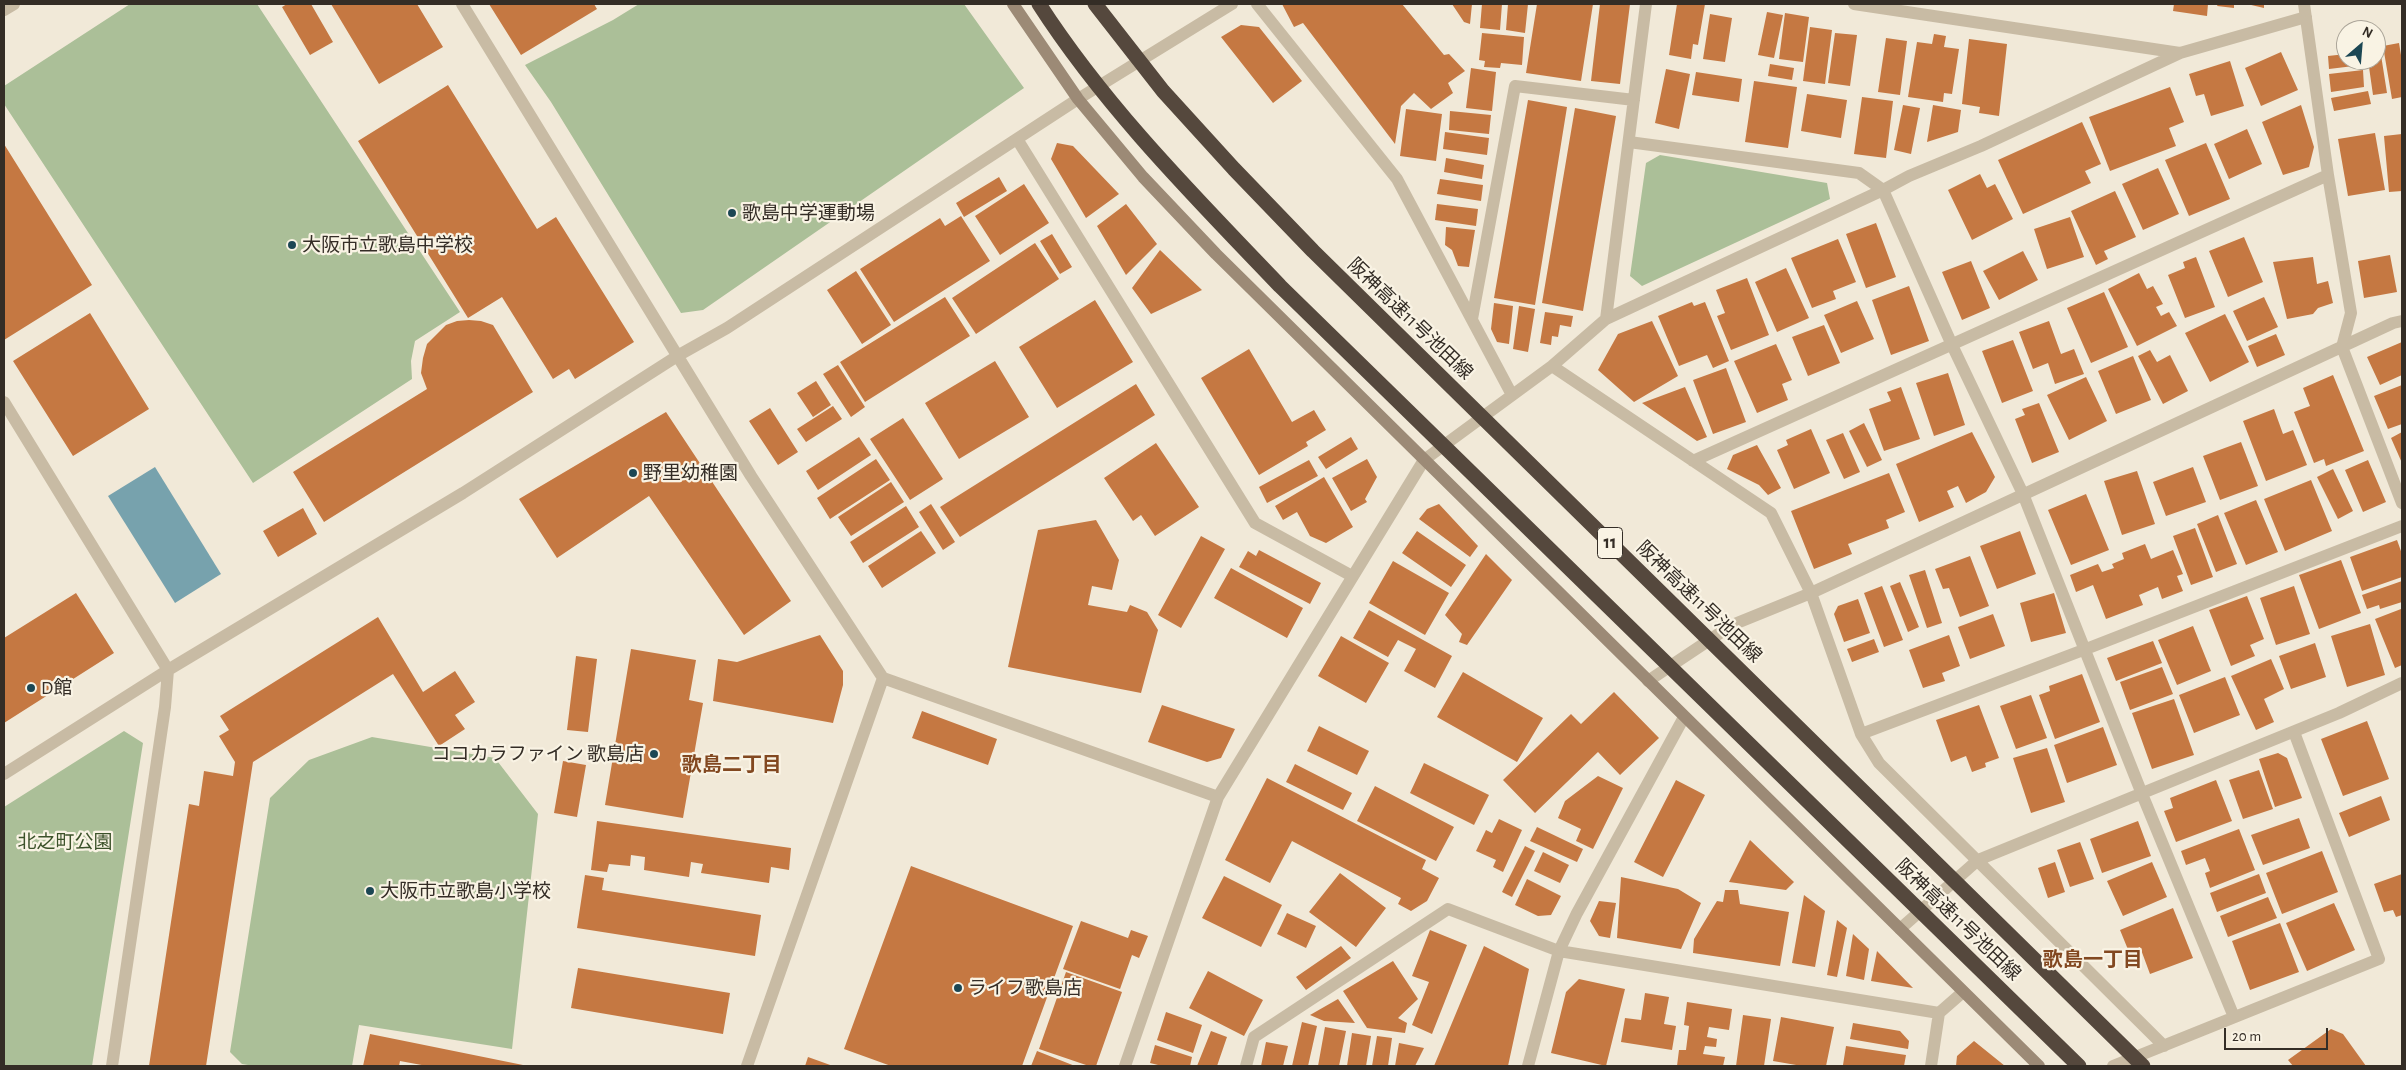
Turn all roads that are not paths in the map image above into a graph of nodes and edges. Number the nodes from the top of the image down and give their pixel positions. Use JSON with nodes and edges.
{"nodes":[{"id":1,"x":14,"y":4,"type":"edge"},
{"id":2,"x":462,"y":4,"type":"edge"},
{"id":3,"x":1012,"y":4,"type":"edge"},
{"id":4,"x":1039,"y":4,"type":"edge"},
{"id":5,"x":1095,"y":4,"type":"edge"},
{"id":6,"x":1232,"y":4,"type":"edge"},
{"id":7,"x":1257,"y":4,"type":"edge"},
{"id":8,"x":1646,"y":4,"type":"edge"},
{"id":9,"x":1854,"y":4,"type":"edge"},
{"id":10,"x":2304,"y":4,"type":"edge"},
{"id":11,"x":4,"y":10,"type":"edge"},
{"id":12,"x":2306,"y":18,"type":"junction"},
{"id":13,"x":2180,"y":53,"type":"junction"},
{"id":14,"x":1078,"y":99,"type":"junction"},
{"id":15,"x":1634,"y":100,"type":"junction"},
{"id":16,"x":1017,"y":139,"type":"junction"},
{"id":17,"x":1629,"y":142,"type":"junction"},
{"id":18,"x":2328,"y":175,"type":"junction"},
{"id":19,"x":1883,"y":190,"type":"junction"},
{"id":20,"x":1472,"y":319,"type":"junction"},
{"id":21,"x":1606,"y":319,"type":"junction"},
{"id":22,"x":2402,"y":321,"type":"edge"},
{"id":23,"x":1952,"y":345,"type":"junction"},
{"id":24,"x":2342,"y":347,"type":"junction"},
{"id":25,"x":679,"y":355,"type":"junction"},
{"id":26,"x":1552,"y":366,"type":"junction"},
{"id":27,"x":1512,"y":395,"type":"junction"},
{"id":28,"x":4,"y":402,"type":"edge"},
{"id":29,"x":1424,"y":460,"type":"junction"},
{"id":30,"x":1693,"y":461,"type":"junction"},
{"id":31,"x":2023,"y":494,"type":"junction"},
{"id":32,"x":2402,"y":503,"type":"edge"},
{"id":33,"x":2402,"y":526,"type":"edge"},
{"id":34,"x":1352,"y":576,"type":"junction"},
{"id":35,"x":1811,"y":592,"type":"junction"},
{"id":36,"x":2086,"y":649,"type":"junction"},
{"id":37,"x":168,"y":670,"type":"junction"},
{"id":38,"x":882,"y":678,"type":"junction"},
{"id":39,"x":1648,"y":681,"type":"junction"},
{"id":40,"x":2402,"y":683,"type":"edge"},
{"id":41,"x":1684,"y":717,"type":"junction"},
{"id":42,"x":2294,"y":732,"type":"junction"},
{"id":43,"x":1862,"y":734,"type":"junction"},
{"id":44,"x":4,"y":774,"type":"edge"},
{"id":45,"x":2142,"y":794,"type":"junction"},
{"id":46,"x":1218,"y":797,"type":"junction"},
{"id":47,"x":1978,"y":860,"type":"junction"},
{"id":48,"x":1900,"y":929,"type":"junction"},
{"id":49,"x":1559,"y":950,"type":"junction"},
{"id":50,"x":1963,"y":992,"type":"junction"},
{"id":51,"x":1939,"y":1013,"type":"junction"},
{"id":52,"x":2234,"y":1017,"type":"junction"},
{"id":53,"x":2164,"y":1046,"type":"junction"},
{"id":54,"x":112,"y":1066,"type":"edge"},
{"id":55,"x":747,"y":1066,"type":"edge"},
{"id":56,"x":1125,"y":1066,"type":"edge"},
{"id":57,"x":1246,"y":1066,"type":"edge"},
{"id":58,"x":1528,"y":1066,"type":"edge"},
{"id":59,"x":1931,"y":1066,"type":"edge"},
{"id":60,"x":2039,"y":1066,"type":"edge"},
{"id":61,"x":2079,"y":1066,"type":"edge"},
{"id":62,"x":2113,"y":1066,"type":"edge"},
{"id":63,"x":2143,"y":1066,"type":"edge"}],
"edges":[{"from":1,"to":11,"type":"street"},
{"from":2,"to":25,"type":"street"},
{"from":3,"to":14,"type":"street"},
{"from":4,"to":61,"type":"highway","name":"阪神高速11号池田線","number":"11"},
{"from":5,"to":63,"type":"highway","name":"阪神高速11号池田線","number":"11"},
{"from":6,"to":14,"type":"street"},
{"from":7,"to":20,"type":"street"},
{"from":8,"to":15,"type":"street"},
{"from":9,"to":13,"type":"street"},
{"from":10,"to":12,"type":"street"},
{"from":12,"to":13,"type":"street"},
{"from":12,"to":18,"type":"street"},
{"from":13,"to":19,"type":"street"},
{"from":14,"to":16,"type":"street"},
{"from":14,"to":29,"type":"street"},
{"from":15,"to":17,"type":"street"},
{"from":15,"to":20,"type":"street"},
{"from":16,"to":25,"type":"street"},
{"from":16,"to":34,"type":"street"},
{"from":17,"to":19,"type":"street"},
{"from":17,"to":21,"type":"street"},
{"from":18,"to":23,"type":"street"},
{"from":18,"to":24,"type":"street"},
{"from":19,"to":21,"type":"street"},
{"from":19,"to":23,"type":"street"},
{"from":20,"to":27,"type":"street"},
{"from":21,"to":26,"type":"street"},
{"from":22,"to":24,"type":"street"},
{"from":23,"to":30,"type":"street"},
{"from":23,"to":31,"type":"street"},
{"from":24,"to":31,"type":"street"},
{"from":24,"to":32,"type":"street"},
{"from":25,"to":37,"type":"street"},
{"from":25,"to":38,"type":"street"},
{"from":26,"to":27,"type":"street"},
{"from":26,"to":30,"type":"street"},
{"from":27,"to":29,"type":"street"},
{"from":28,"to":37,"type":"street"},
{"from":29,"to":34,"type":"street"},
{"from":29,"to":39,"type":"street"},
{"from":30,"to":35,"type":"street"},
{"from":31,"to":35,"type":"street"},
{"from":31,"to":36,"type":"street"},
{"from":33,"to":36,"type":"street"},
{"from":34,"to":46,"type":"street"},
{"from":35,"to":39,"type":"street"},
{"from":35,"to":43,"type":"street"},
{"from":36,"to":43,"type":"street"},
{"from":36,"to":45,"type":"street"},
{"from":37,"to":44,"type":"street"},
{"from":37,"to":54,"type":"street"},
{"from":38,"to":46,"type":"street"},
{"from":38,"to":55,"type":"street"},
{"from":39,"to":41,"type":"street"},
{"from":40,"to":42,"type":"street"},
{"from":41,"to":48,"type":"street"},
{"from":41,"to":49,"type":"street"},
{"from":42,"to":45,"type":"street"},
{"from":42,"to":52,"type":"street"},
{"from":43,"to":47,"type":"street"},
{"from":45,"to":47,"type":"street"},
{"from":45,"to":52,"type":"street"},
{"from":46,"to":56,"type":"street"},
{"from":47,"to":48,"type":"street"},
{"from":47,"to":53,"type":"street"},
{"from":48,"to":50,"type":"street"},
{"from":49,"to":51,"type":"street"},
{"from":49,"to":57,"type":"street"},
{"from":49,"to":58,"type":"street"},
{"from":50,"to":51,"type":"street"},
{"from":50,"to":60,"type":"street"},
{"from":51,"to":59,"type":"street"},
{"from":52,"to":53,"type":"street"},
{"from":53,"to":62,"type":"street"}]}
